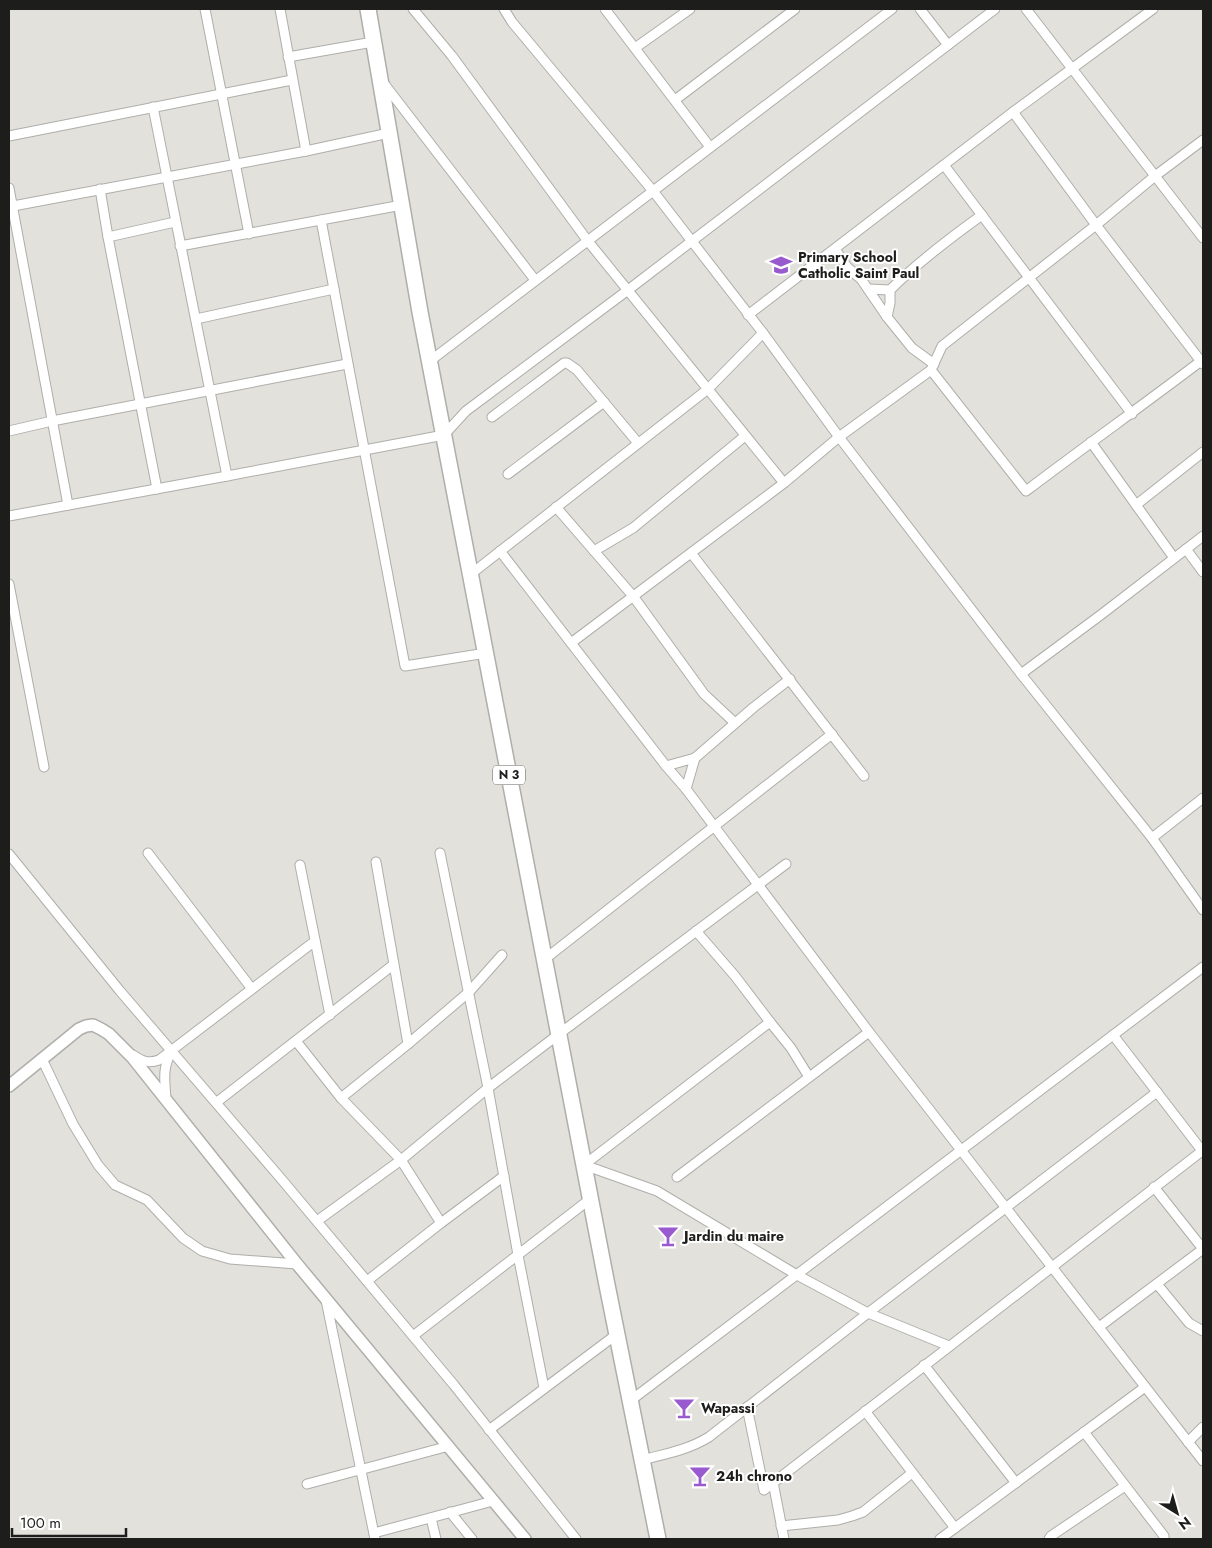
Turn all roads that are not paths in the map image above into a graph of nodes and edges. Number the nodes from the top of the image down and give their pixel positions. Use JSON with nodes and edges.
{"nodes":[{"id":1,"x":205,"y":9,"type":"edge"},
{"id":2,"x":280,"y":9,"type":"edge"},
{"id":3,"x":368,"y":9,"type":"edge"},
{"id":4,"x":413,"y":9,"type":"edge"},
{"id":5,"x":504,"y":9,"type":"edge"},
{"id":6,"x":605,"y":9,"type":"edge"},
{"id":7,"x":690,"y":9,"type":"edge"},
{"id":8,"x":795,"y":9,"type":"edge"},
{"id":9,"x":892,"y":9,"type":"edge"},
{"id":10,"x":920,"y":9,"type":"edge"},
{"id":11,"x":995,"y":9,"type":"edge"},
{"id":12,"x":1026,"y":9,"type":"edge"},
{"id":13,"x":1153,"y":9,"type":"edge"},
{"id":14,"x":373,"y":42,"type":"junction"},
{"id":15,"x":948,"y":45,"type":"junction"},
{"id":16,"x":635,"y":48,"type":"junction"},
{"id":17,"x":288,"y":57,"type":"junction"},
{"id":18,"x":1072,"y":68,"type":"junction"},
{"id":19,"x":379,"y":76,"type":"junction"},
{"id":20,"x":292,"y":80,"type":"junction"},
{"id":21,"x":221,"y":94,"type":"junction"},
{"id":22,"x":675,"y":100,"type":"junction"},
{"id":23,"x":153,"y":107,"type":"junction"},
{"id":24,"x":1013,"y":112,"type":"junction"},
{"id":25,"x":389,"y":133,"type":"junction"},
{"id":26,"x":9,"y":136,"type":"edge"},
{"id":27,"x":1203,"y":140,"type":"edge"},
{"id":28,"x":710,"y":146,"type":"junction"},
{"id":29,"x":306,"y":151,"type":"junction"},
{"id":30,"x":235,"y":164,"type":"junction"},
{"id":31,"x":944,"y":165,"type":"junction"},
{"id":32,"x":166,"y":176,"type":"junction"},
{"id":33,"x":1155,"y":176,"type":"junction"},
{"id":34,"x":9,"y":188,"type":"edge"},
{"id":35,"x":100,"y":189,"type":"junction"},
{"id":36,"x":653,"y":191,"type":"junction"},
{"id":37,"x":402,"y":205,"type":"junction"},
{"id":38,"x":13,"y":206,"type":"junction"},
{"id":39,"x":982,"y":215,"type":"junction"},
{"id":40,"x":321,"y":220,"type":"junction"},
{"id":41,"x":176,"y":222,"type":"junction"},
{"id":42,"x":1096,"y":225,"type":"junction"},
{"id":43,"x":249,"y":234,"type":"junction"},
{"id":44,"x":108,"y":237,"type":"junction"},
{"id":45,"x":1203,"y":238,"type":"edge"},
{"id":46,"x":587,"y":240,"type":"junction"},
{"id":47,"x":691,"y":241,"type":"junction"},
{"id":48,"x":180,"y":246,"type":"junction"},
{"id":49,"x":834,"y":249,"type":"junction"},
{"id":50,"x":1029,"y":277,"type":"junction"},
{"id":51,"x":535,"y":280,"type":"junction"},
{"id":52,"x":334,"y":289,"type":"junction"},
{"id":53,"x":868,"y":289,"type":"junction"},
{"id":54,"x":628,"y":290,"type":"junction"},
{"id":55,"x":890,"y":290,"type":"junction"},
{"id":56,"x":748,"y":315,"type":"junction"},
{"id":57,"x":887,"y":317,"type":"junction"},
{"id":58,"x":196,"y":319,"type":"junction"},
{"id":59,"x":763,"y":333,"type":"junction"},
{"id":60,"x":430,"y":361,"type":"junction"},
{"id":61,"x":1202,"y":363,"type":"edge"},
{"id":62,"x":347,"y":364,"type":"junction"},
{"id":63,"x":932,"y":367,"type":"junction"},
{"id":64,"x":708,"y":389,"type":"junction"},
{"id":65,"x":210,"y":391,"type":"junction"},
{"id":66,"x":604,"y":402,"type":"junction"},
{"id":67,"x":140,"y":405,"type":"junction"},
{"id":68,"x":1132,"y":414,"type":"junction"},
{"id":69,"x":492,"y":418,"type":"dead end"},
{"id":70,"x":52,"y":421,"type":"junction"},
{"id":71,"x":9,"y":431,"type":"edge"},
{"id":72,"x":444,"y":435,"type":"junction"},
{"id":73,"x":745,"y":436,"type":"junction"},
{"id":74,"x":839,"y":437,"type":"junction"},
{"id":75,"x":1091,"y":442,"type":"junction"},
{"id":76,"x":638,"y":443,"type":"junction"},
{"id":77,"x":363,"y":450,"type":"junction"},
{"id":78,"x":1203,"y":452,"type":"edge"},
{"id":79,"x":508,"y":474,"type":"dead end"},
{"id":80,"x":227,"y":476,"type":"junction"},
{"id":81,"x":784,"y":483,"type":"junction"},
{"id":82,"x":157,"y":489,"type":"junction"},
{"id":83,"x":68,"y":505,"type":"junction"},
{"id":84,"x":1136,"y":505,"type":"junction"},
{"id":85,"x":556,"y":507,"type":"junction"},
{"id":86,"x":9,"y":516,"type":"edge"},
{"id":87,"x":1203,"y":536,"type":"edge"},
{"id":88,"x":1186,"y":549,"type":"junction"},
{"id":89,"x":500,"y":551,"type":"junction"},
{"id":90,"x":594,"y":551,"type":"junction"},
{"id":91,"x":692,"y":553,"type":"junction"},
{"id":92,"x":1174,"y":558,"type":"junction"},
{"id":93,"x":1203,"y":572,"type":"edge"},
{"id":94,"x":471,"y":574,"type":"junction"},
{"id":95,"x":9,"y":584,"type":"edge"},
{"id":96,"x":633,"y":596,"type":"junction"},
{"id":97,"x":571,"y":643,"type":"junction"},
{"id":98,"x":486,"y":652,"type":"junction"},
{"id":99,"x":1021,"y":674,"type":"junction"},
{"id":100,"x":790,"y":679,"type":"junction"},
{"id":101,"x":735,"y":723,"type":"junction"},
{"id":102,"x":832,"y":734,"type":"junction"},
{"id":103,"x":695,"y":758,"type":"junction"},
{"id":104,"x":44,"y":766,"type":"dead end"},
{"id":105,"x":666,"y":766,"type":"junction"},
{"id":106,"x":864,"y":776,"type":"dead end"},
{"id":107,"x":686,"y":789,"type":"junction"},
{"id":108,"x":1203,"y":798,"type":"edge"},
{"id":109,"x":713,"y":827,"type":"junction"},
{"id":110,"x":1152,"y":838,"type":"junction"},
{"id":111,"x":440,"y":852,"type":"dead end"},
{"id":112,"x":148,"y":853,"type":"dead end"},
{"id":113,"x":9,"y":854,"type":"edge"},
{"id":114,"x":376,"y":862,"type":"dead end"},
{"id":115,"x":786,"y":864,"type":"dead end"},
{"id":116,"x":300,"y":865,"type":"dead end"},
{"id":117,"x":757,"y":885,"type":"junction"},
{"id":118,"x":1203,"y":910,"type":"edge"},
{"id":119,"x":696,"y":931,"type":"junction"},
{"id":120,"x":315,"y":941,"type":"junction"},
{"id":121,"x":502,"y":955,"type":"dead end"},
{"id":122,"x":545,"y":959,"type":"junction"},
{"id":123,"x":393,"y":966,"type":"junction"},
{"id":124,"x":1203,"y":967,"type":"edge"},
{"id":125,"x":252,"y":989,"type":"junction"},
{"id":126,"x":469,"y":992,"type":"junction"},
{"id":127,"x":330,"y":1014,"type":"junction"},
{"id":128,"x":770,"y":1022,"type":"junction"},
{"id":129,"x":869,"y":1032,"type":"junction"},
{"id":130,"x":559,"y":1034,"type":"junction"},
{"id":131,"x":1113,"y":1035,"type":"junction"},
{"id":132,"x":296,"y":1041,"type":"junction"},
{"id":133,"x":408,"y":1044,"type":"junction"},
{"id":134,"x":173,"y":1050,"type":"junction"},
{"id":135,"x":128,"y":1053,"type":"junction"},
{"id":136,"x":42,"y":1059,"type":"junction"},
{"id":137,"x":809,"y":1077,"type":"junction"},
{"id":138,"x":9,"y":1086,"type":"edge"},
{"id":139,"x":488,"y":1088,"type":"junction"},
{"id":140,"x":1157,"y":1092,"type":"junction"},
{"id":141,"x":341,"y":1098,"type":"junction"},
{"id":142,"x":166,"y":1099,"type":"junction"},
{"id":143,"x":216,"y":1102,"type":"junction"},
{"id":144,"x":962,"y":1150,"type":"junction"},
{"id":145,"x":1203,"y":1151,"type":"edge"},
{"id":146,"x":401,"y":1160,"type":"junction"},
{"id":147,"x":584,"y":1165,"type":"junction"},
{"id":148,"x":504,"y":1176,"type":"junction"},
{"id":149,"x":677,"y":1177,"type":"dead end"},
{"id":150,"x":1154,"y":1187,"type":"junction"},
{"id":151,"x":590,"y":1199,"type":"junction"},
{"id":152,"x":1007,"y":1208,"type":"junction"},
{"id":153,"x":317,"y":1220,"type":"junction"},
{"id":154,"x":441,"y":1223,"type":"junction"},
{"id":155,"x":518,"y":1255,"type":"junction"},
{"id":156,"x":296,"y":1264,"type":"junction"},
{"id":157,"x":1052,"y":1266,"type":"junction"},
{"id":158,"x":796,"y":1275,"type":"junction"},
{"id":159,"x":367,"y":1281,"type":"junction"},
{"id":160,"x":1157,"y":1284,"type":"junction"},
{"id":161,"x":325,"y":1299,"type":"junction"},
{"id":162,"x":868,"y":1313,"type":"junction"},
{"id":163,"x":1099,"y":1327,"type":"junction"},
{"id":164,"x":1203,"y":1331,"type":"edge"},
{"id":165,"x":616,"y":1334,"type":"junction"},
{"id":166,"x":413,"y":1336,"type":"junction"},
{"id":167,"x":949,"y":1346,"type":"junction"},
{"id":168,"x":924,"y":1365,"type":"junction"},
{"id":169,"x":1145,"y":1387,"type":"junction"},
{"id":170,"x":544,"y":1388,"type":"junction"},
{"id":171,"x":630,"y":1401,"type":"junction"},
{"id":172,"x":747,"y":1407,"type":"junction"},
{"id":173,"x":865,"y":1411,"type":"junction"},
{"id":174,"x":1203,"y":1427,"type":"edge"},
{"id":175,"x":489,"y":1430,"type":"junction"},
{"id":176,"x":1084,"y":1432,"type":"junction"},
{"id":177,"x":1188,"y":1442,"type":"junction"},
{"id":178,"x":448,"y":1446,"type":"junction"},
{"id":179,"x":642,"y":1460,"type":"junction"},
{"id":180,"x":1203,"y":1461,"type":"edge"},
{"id":181,"x":360,"y":1470,"type":"junction"},
{"id":182,"x":912,"y":1473,"type":"junction"},
{"id":183,"x":773,"y":1482,"type":"junction"},
{"id":184,"x":1016,"y":1483,"type":"junction"},
{"id":185,"x":306,"y":1484,"type":"dead end"},
{"id":186,"x":1125,"y":1486,"type":"junction"},
{"id":187,"x":493,"y":1500,"type":"junction"},
{"id":188,"x":450,"y":1512,"type":"junction"},
{"id":189,"x":431,"y":1518,"type":"junction"},
{"id":190,"x":781,"y":1526,"type":"junction"},
{"id":191,"x":955,"y":1528,"type":"junction"},
{"id":192,"x":375,"y":1536,"type":"edge"},
{"id":193,"x":436,"y":1539,"type":"edge"},
{"id":194,"x":472,"y":1539,"type":"edge"},
{"id":195,"x":525,"y":1539,"type":"edge"},
{"id":196,"x":576,"y":1539,"type":"edge"},
{"id":197,"x":658,"y":1539,"type":"edge"},
{"id":198,"x":784,"y":1539,"type":"edge"},
{"id":199,"x":940,"y":1539,"type":"edge"},
{"id":200,"x":1048,"y":1539,"type":"edge"},
{"id":201,"x":1164,"y":1539,"type":"edge"}],
"edges":[{"from":1,"to":21,"type":"street"},
{"from":2,"to":17,"type":"street"},
{"from":3,"to":14,"type":"main road","number":"N 3"},
{"from":4,"to":46,"type":"street"},
{"from":5,"to":36,"type":"street"},
{"from":6,"to":16,"type":"street"},
{"from":7,"to":16,"type":"street"},
{"from":8,"to":22,"type":"street"},
{"from":9,"to":28,"type":"street"},
{"from":10,"to":15,"type":"street"},
{"from":11,"to":15,"type":"street"},
{"from":12,"to":18,"type":"street"},
{"from":13,"to":18,"type":"street"},
{"from":14,"to":17,"type":"street"},
{"from":14,"to":19,"type":"main road","number":"N 3"},
{"from":15,"to":47,"type":"street"},
{"from":16,"to":22,"type":"street"},
{"from":17,"to":20,"type":"street"},
{"from":18,"to":24,"type":"street"},
{"from":18,"to":33,"type":"street"},
{"from":19,"to":25,"type":"main road","number":"N 3"},
{"from":19,"to":51,"type":"street"},
{"from":20,"to":21,"type":"street"},
{"from":20,"to":29,"type":"street"},
{"from":21,"to":23,"type":"street"},
{"from":21,"to":30,"type":"street"},
{"from":22,"to":28,"type":"street"},
{"from":23,"to":26,"type":"street"},
{"from":23,"to":32,"type":"street"},
{"from":24,"to":31,"type":"street"},
{"from":24,"to":42,"type":"street"},
{"from":25,"to":29,"type":"street"},
{"from":25,"to":37,"type":"main road","number":"N 3"},
{"from":27,"to":33,"type":"street"},
{"from":28,"to":36,"type":"street"},
{"from":29,"to":30,"type":"street"},
{"from":30,"to":32,"type":"street"},
{"from":30,"to":43,"type":"street"},
{"from":31,"to":39,"type":"street"},
{"from":31,"to":49,"type":"street"},
{"from":32,"to":35,"type":"street"},
{"from":32,"to":41,"type":"street"},
{"from":33,"to":42,"type":"street"},
{"from":33,"to":45,"type":"street"},
{"from":34,"to":38,"type":"street"},
{"from":35,"to":38,"type":"street"},
{"from":35,"to":44,"type":"street"},
{"from":36,"to":46,"type":"street"},
{"from":36,"to":47,"type":"street"},
{"from":37,"to":40,"type":"street"},
{"from":37,"to":60,"type":"main road","number":"N 3"},
{"from":38,"to":70,"type":"street"},
{"from":39,"to":50,"type":"street"},
{"from":39,"to":55,"type":"street"},
{"from":40,"to":43,"type":"street"},
{"from":40,"to":52,"type":"street"},
{"from":41,"to":44,"type":"street"},
{"from":41,"to":48,"type":"street"},
{"from":42,"to":50,"type":"street"},
{"from":42,"to":61,"type":"street"},
{"from":43,"to":48,"type":"street"},
{"from":44,"to":67,"type":"street"},
{"from":46,"to":51,"type":"street"},
{"from":46,"to":54,"type":"street"},
{"from":47,"to":54,"type":"street"},
{"from":47,"to":56,"type":"street"},
{"from":48,"to":58,"type":"street"},
{"from":49,"to":53,"type":"street"},
{"from":49,"to":56,"type":"street"},
{"from":50,"to":63,"type":"street"},
{"from":50,"to":68,"type":"street"},
{"from":51,"to":60,"type":"street"},
{"from":52,"to":58,"type":"street"},
{"from":52,"to":62,"type":"street"},
{"from":53,"to":55,"type":"street"},
{"from":53,"to":57,"type":"street"},
{"from":54,"to":64,"type":"street"},
{"from":54,"to":72,"type":"street"},
{"from":55,"to":57,"type":"street"},
{"from":56,"to":59,"type":"street"},
{"from":57,"to":63,"type":"street"},
{"from":58,"to":65,"type":"street"},
{"from":59,"to":64,"type":"street"},
{"from":59,"to":74,"type":"street"},
{"from":60,"to":72,"type":"main road","number":"N 3"},
{"from":61,"to":68,"type":"street"},
{"from":62,"to":65,"type":"street"},
{"from":62,"to":77,"type":"street"},
{"from":63,"to":74,"type":"street"},
{"from":63,"to":75,"type":"street"},
{"from":64,"to":73,"type":"street"},
{"from":64,"to":76,"type":"street"},
{"from":65,"to":67,"type":"street"},
{"from":65,"to":80,"type":"street"},
{"from":66,"to":69,"type":"street"},
{"from":66,"to":76,"type":"street"},
{"from":66,"to":79,"type":"street"},
{"from":67,"to":70,"type":"street"},
{"from":67,"to":82,"type":"street"},
{"from":68,"to":75,"type":"street"},
{"from":70,"to":71,"type":"street"},
{"from":70,"to":83,"type":"street"},
{"from":72,"to":77,"type":"street"},
{"from":72,"to":94,"type":"main road","number":"N 3"},
{"from":73,"to":81,"type":"street"},
{"from":73,"to":90,"type":"street"},
{"from":74,"to":81,"type":"street"},
{"from":74,"to":99,"type":"street"},
{"from":75,"to":84,"type":"street"},
{"from":76,"to":85,"type":"street"},
{"from":77,"to":80,"type":"street"},
{"from":77,"to":98,"type":"street"},
{"from":78,"to":84,"type":"street"},
{"from":80,"to":82,"type":"street"},
{"from":81,"to":91,"type":"street"},
{"from":82,"to":83,"type":"street"},
{"from":83,"to":86,"type":"street"},
{"from":84,"to":92,"type":"street"},
{"from":85,"to":89,"type":"street"},
{"from":85,"to":90,"type":"street"},
{"from":87,"to":88,"type":"street"},
{"from":88,"to":92,"type":"street"},
{"from":88,"to":93,"type":"street"},
{"from":89,"to":94,"type":"street"},
{"from":89,"to":97,"type":"street"},
{"from":90,"to":96,"type":"street"},
{"from":91,"to":96,"type":"street"},
{"from":91,"to":100,"type":"street"},
{"from":92,"to":99,"type":"street"},
{"from":94,"to":98,"type":"main road","number":"N 3"},
{"from":95,"to":104,"type":"street"},
{"from":96,"to":97,"type":"street"},
{"from":96,"to":101,"type":"street"},
{"from":97,"to":105,"type":"street"},
{"from":98,"to":122,"type":"main road","number":"N 3"},
{"from":99,"to":110,"type":"street"},
{"from":100,"to":101,"type":"street"},
{"from":100,"to":102,"type":"street"},
{"from":101,"to":103,"type":"street"},
{"from":102,"to":106,"type":"street"},
{"from":102,"to":109,"type":"street"},
{"from":103,"to":105,"type":"street"},
{"from":103,"to":107,"type":"street"},
{"from":105,"to":107,"type":"street"},
{"from":107,"to":109,"type":"street"},
{"from":108,"to":110,"type":"street"},
{"from":109,"to":117,"type":"street"},
{"from":109,"to":122,"type":"street"},
{"from":110,"to":118,"type":"street"},
{"from":111,"to":126,"type":"street"},
{"from":112,"to":125,"type":"street"},
{"from":113,"to":134,"type":"street"},
{"from":114,"to":123,"type":"street"},
{"from":115,"to":117,"type":"street"},
{"from":116,"to":120,"type":"street"},
{"from":117,"to":119,"type":"street"},
{"from":117,"to":129,"type":"street"},
{"from":119,"to":128,"type":"street"},
{"from":119,"to":130,"type":"street"},
{"from":120,"to":125,"type":"street"},
{"from":120,"to":127,"type":"street"},
{"from":121,"to":126,"type":"street"},
{"from":122,"to":130,"type":"main road","number":"N 3"},
{"from":123,"to":127,"type":"street"},
{"from":123,"to":133,"type":"street"},
{"from":124,"to":131,"type":"street"},
{"from":125,"to":134,"type":"street"},
{"from":126,"to":133,"type":"street"},
{"from":126,"to":139,"type":"street"},
{"from":127,"to":132,"type":"street"},
{"from":128,"to":137,"type":"street"},
{"from":128,"to":147,"type":"street"},
{"from":129,"to":137,"type":"street"},
{"from":129,"to":144,"type":"street"},
{"from":130,"to":139,"type":"street"},
{"from":130,"to":147,"type":"main road","number":"N 3"},
{"from":131,"to":140,"type":"street"},
{"from":131,"to":144,"type":"street"},
{"from":132,"to":141,"type":"street"},
{"from":132,"to":143,"type":"street"},
{"from":133,"to":141,"type":"street"},
{"from":134,"to":135,"type":"street"},
{"from":134,"to":142,"type":"street"},
{"from":134,"to":143,"type":"street"},
{"from":135,"to":136,"type":"street"},
{"from":135,"to":142,"type":"street"},
{"from":136,"to":138,"type":"street"},
{"from":136,"to":156,"type":"street"},
{"from":137,"to":149,"type":"street"},
{"from":139,"to":146,"type":"street"},
{"from":139,"to":148,"type":"street"},
{"from":140,"to":145,"type":"street"},
{"from":140,"to":152,"type":"street"},
{"from":141,"to":146,"type":"street"},
{"from":142,"to":156,"type":"street"},
{"from":143,"to":153,"type":"street"},
{"from":144,"to":152,"type":"street"},
{"from":144,"to":158,"type":"street"},
{"from":145,"to":150,"type":"street"},
{"from":146,"to":153,"type":"street"},
{"from":146,"to":154,"type":"street"},
{"from":147,"to":151,"type":"main road","number":"N 3"},
{"from":147,"to":158,"type":"street"},
{"from":148,"to":154,"type":"street"},
{"from":148,"to":155,"type":"street"},
{"from":150,"to":157,"type":"street"},
{"from":150,"to":160,"type":"street"},
{"from":151,"to":155,"type":"street"},
{"from":151,"to":165,"type":"main road","number":"N 3"},
{"from":152,"to":157,"type":"street"},
{"from":152,"to":162,"type":"street"},
{"from":153,"to":159,"type":"street"},
{"from":154,"to":159,"type":"street"},
{"from":155,"to":166,"type":"street"},
{"from":155,"to":170,"type":"street"},
{"from":156,"to":161,"type":"street"},
{"from":157,"to":163,"type":"street"},
{"from":157,"to":167,"type":"street"},
{"from":158,"to":162,"type":"street"},
{"from":158,"to":171,"type":"street"},
{"from":159,"to":166,"type":"street"},
{"from":160,"to":163,"type":"street"},
{"from":160,"to":164,"type":"street"},
{"from":161,"to":178,"type":"street"},
{"from":161,"to":181,"type":"street"},
{"from":162,"to":167,"type":"street"},
{"from":162,"to":172,"type":"street"},
{"from":163,"to":169,"type":"street"},
{"from":165,"to":170,"type":"street"},
{"from":165,"to":171,"type":"main road","number":"N 3"},
{"from":166,"to":175,"type":"street"},
{"from":167,"to":168,"type":"street"},
{"from":168,"to":173,"type":"street"},
{"from":168,"to":184,"type":"street"},
{"from":169,"to":176,"type":"street"},
{"from":169,"to":177,"type":"street"},
{"from":170,"to":175,"type":"street"},
{"from":171,"to":179,"type":"main road","number":"N 3"},
{"from":172,"to":179,"type":"street"},
{"from":172,"to":183,"type":"street"},
{"from":173,"to":182,"type":"street"},
{"from":173,"to":183,"type":"street"},
{"from":174,"to":177,"type":"street"},
{"from":175,"to":196,"type":"street"},
{"from":176,"to":184,"type":"street"},
{"from":176,"to":186,"type":"street"},
{"from":177,"to":180,"type":"street"},
{"from":178,"to":181,"type":"street"},
{"from":178,"to":187,"type":"street"},
{"from":179,"to":197,"type":"main road","number":"N 3"},
{"from":181,"to":185,"type":"street"},
{"from":181,"to":192,"type":"street"},
{"from":182,"to":190,"type":"street"},
{"from":182,"to":191,"type":"street"},
{"from":183,"to":190,"type":"street"},
{"from":184,"to":191,"type":"street"},
{"from":186,"to":200,"type":"street"},
{"from":186,"to":201,"type":"street"},
{"from":187,"to":188,"type":"street"},
{"from":187,"to":195,"type":"street"},
{"from":188,"to":189,"type":"street"},
{"from":188,"to":194,"type":"street"},
{"from":189,"to":192,"type":"street"},
{"from":189,"to":193,"type":"street"},
{"from":190,"to":198,"type":"street"},
{"from":191,"to":199,"type":"street"}]}
